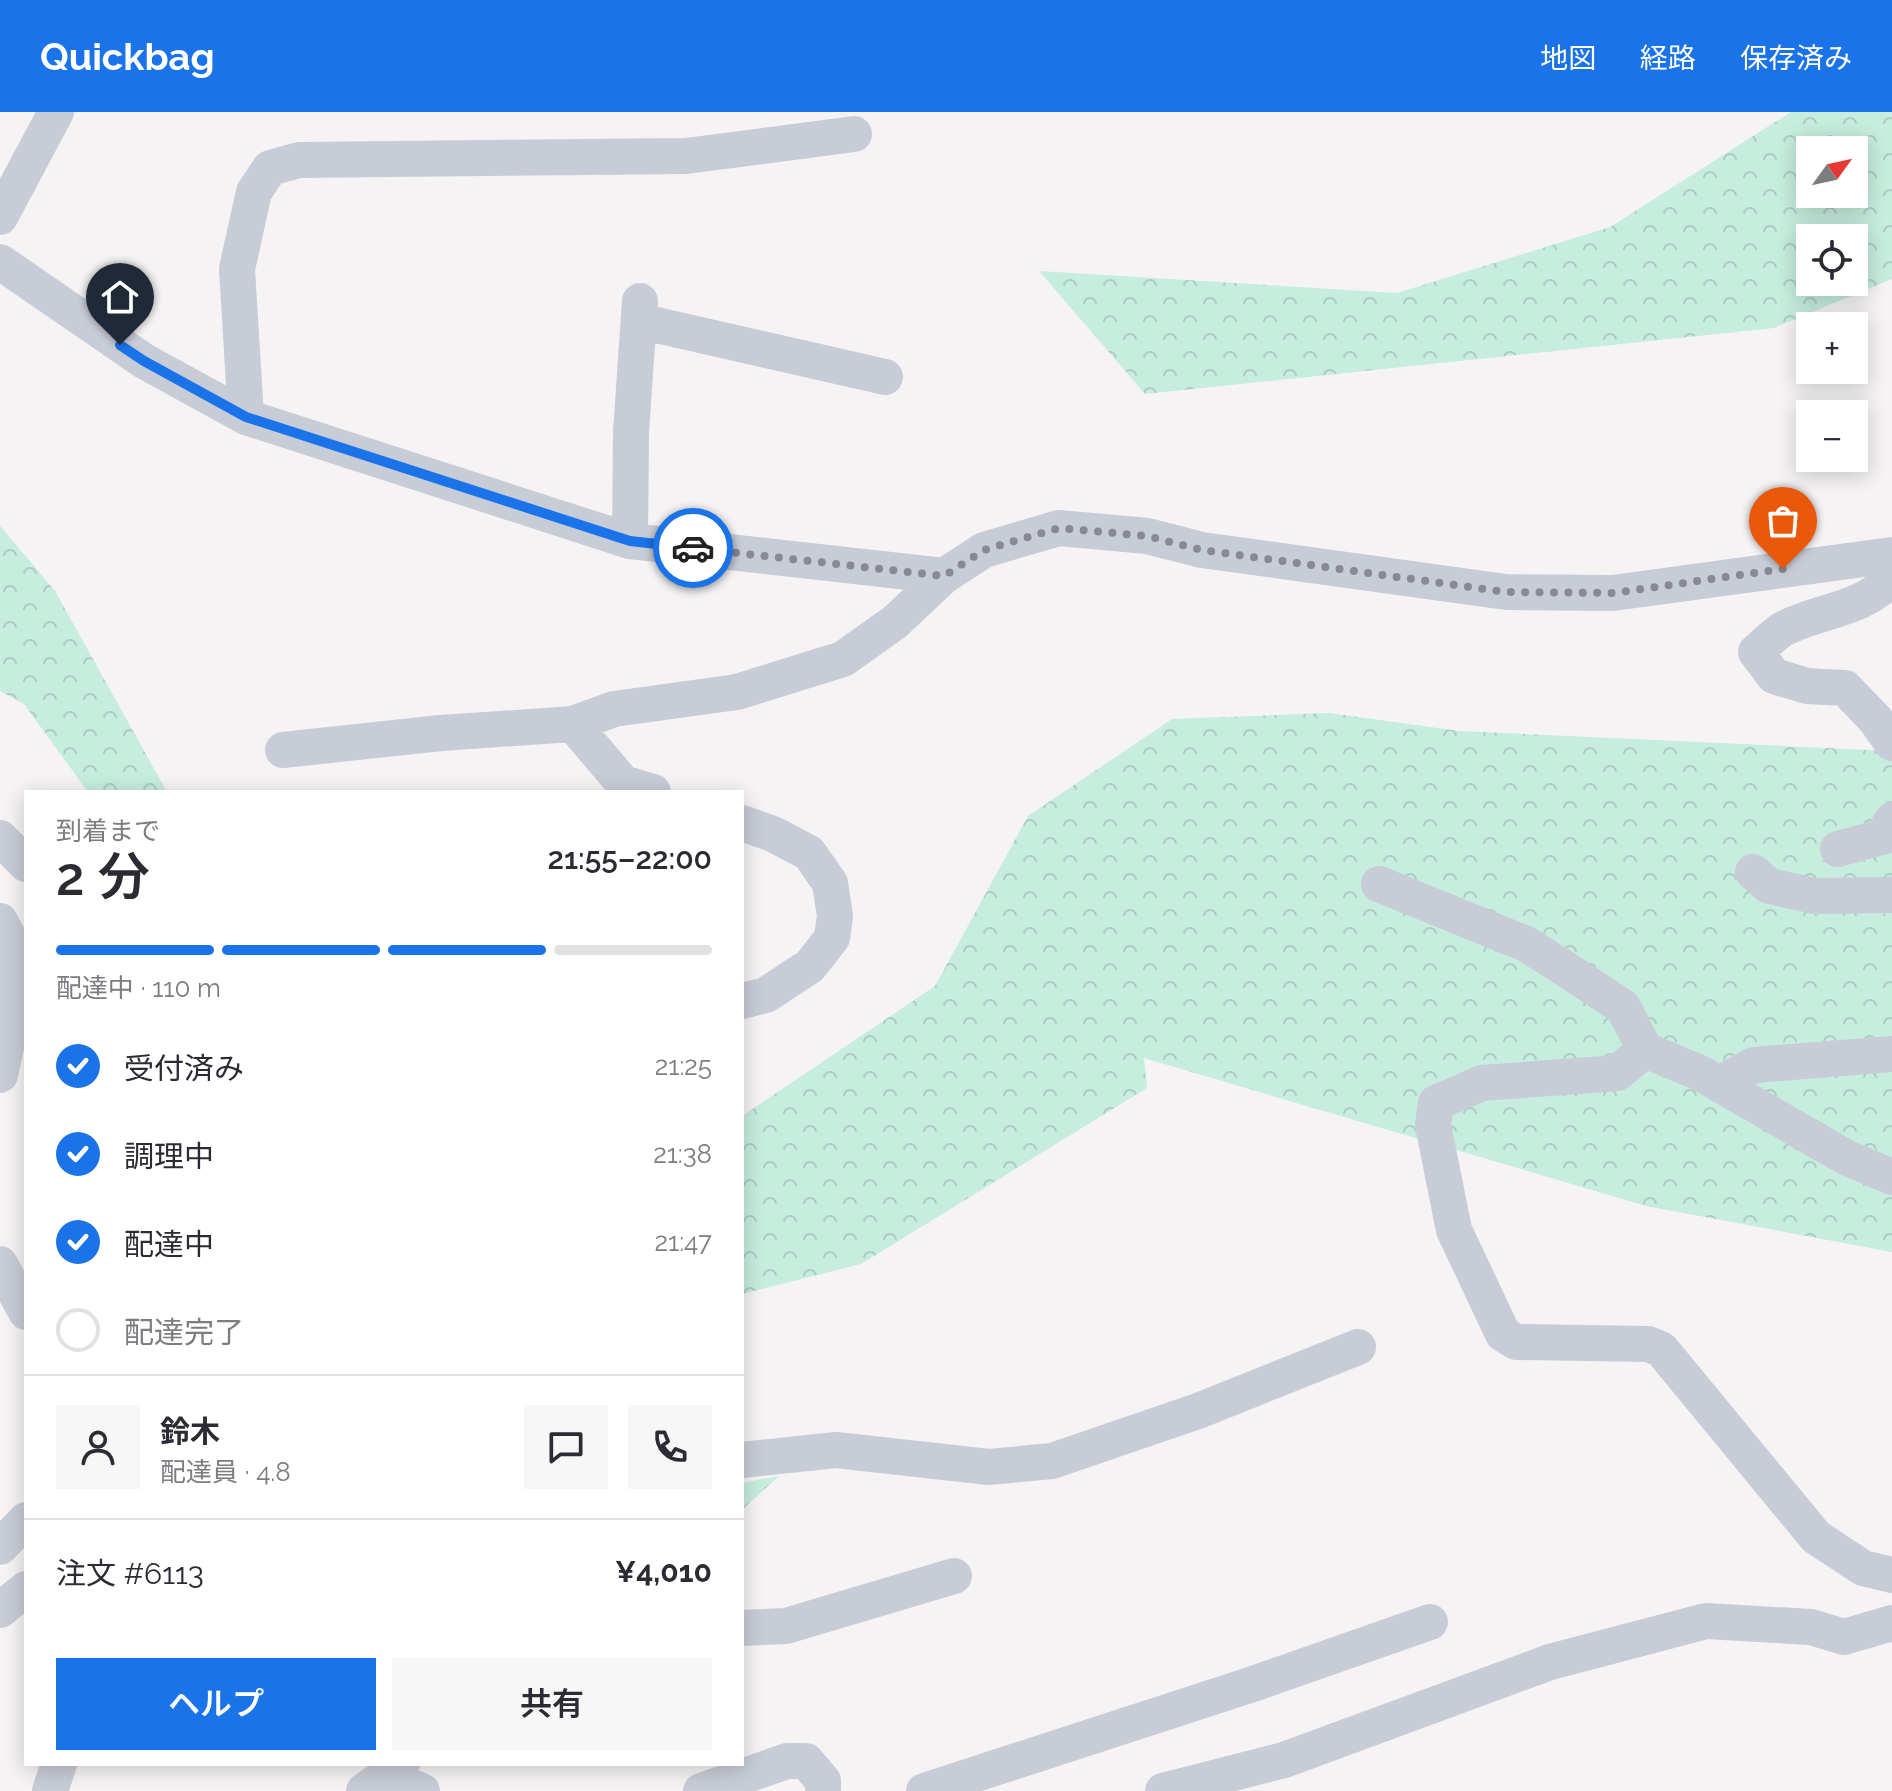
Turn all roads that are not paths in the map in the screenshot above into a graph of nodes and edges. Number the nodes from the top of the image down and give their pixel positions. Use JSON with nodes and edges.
{"nodes":[{"id":1,"x":56,"y":112,"type":"edge"},
{"id":2,"x":854,"y":134,"type":"dead end"},
{"id":3,"x":0,"y":217,"type":"edge"},
{"id":4,"x":0,"y":262,"type":"edge"},
{"id":5,"x":885,"y":377,"type":"dead end"},
{"id":6,"x":246,"y":417,"type":"junction"},
{"id":7,"x":630,"y":541,"type":"junction"},
{"id":8,"x":1892,"y":555,"type":"edge"},
{"id":9,"x":944,"y":576,"type":"junction"},
{"id":10,"x":1892,"y":578,"type":"edge"},
{"id":11,"x":573,"y":724,"type":"junction"},
{"id":12,"x":1892,"y":743,"type":"edge"},
{"id":13,"x":283,"y":750,"type":"dead end"},
{"id":14,"x":646,"y":790,"type":"edge"},
{"id":15,"x":1892,"y":820,"type":"edge"},
{"id":16,"x":744,"y":824,"type":"edge"},
{"id":17,"x":0,"y":838,"type":"edge"},
{"id":18,"x":1838,"y":849,"type":"dead end"},
{"id":19,"x":24,"y":862,"type":"edge"},
{"id":20,"x":1753,"y":872,"type":"dead end"},
{"id":21,"x":1379,"y":884,"type":"dead end"},
{"id":22,"x":1892,"y":895,"type":"edge"},
{"id":23,"x":0,"y":921,"type":"edge"},
{"id":24,"x":744,"y":1000,"type":"edge"},
{"id":25,"x":1645,"y":1050,"type":"junction"},
{"id":26,"x":1892,"y":1054,"type":"edge"},
{"id":27,"x":0,"y":1075,"type":"edge"},
{"id":28,"x":1719,"y":1084,"type":"junction"},
{"id":29,"x":1892,"y":1177,"type":"edge"},
{"id":30,"x":0,"y":1264,"type":"edge"},
{"id":31,"x":24,"y":1308,"type":"edge"},
{"id":32,"x":1358,"y":1347,"type":"dead end"},
{"id":33,"x":744,"y":1460,"type":"edge"},
{"id":34,"x":24,"y":1522,"type":"edge"},
{"id":35,"x":0,"y":1547,"type":"edge"},
{"id":36,"x":1892,"y":1575,"type":"edge"},
{"id":37,"x":954,"y":1576,"type":"dead end"},
{"id":38,"x":24,"y":1591,"type":"edge"},
{"id":39,"x":0,"y":1610,"type":"edge"},
{"id":40,"x":1430,"y":1622,"type":"dead end"},
{"id":41,"x":1892,"y":1623,"type":"edge"},
{"id":42,"x":744,"y":1628,"type":"edge"},
{"id":43,"x":58,"y":1766,"type":"edge"},
{"id":44,"x":384,"y":1777,"type":"edge"},
{"id":45,"x":50,"y":1791,"type":"edge"},
{"id":46,"x":422,"y":1791,"type":"edge"},
{"id":47,"x":701,"y":1791,"type":"edge"},
{"id":48,"x":823,"y":1791,"type":"edge"},
{"id":49,"x":924,"y":1791,"type":"edge"},
{"id":50,"x":1163,"y":1791,"type":"edge"}],
"edges":[{"from":1,"to":3,"type":"street"},
{"from":2,"to":6,"type":"street"},
{"from":4,"to":6,"type":"street"},
{"from":5,"to":7,"type":"street"},
{"from":6,"to":7,"type":"street"},
{"from":7,"to":9,"type":"street"},
{"from":8,"to":9,"type":"street"},
{"from":9,"to":11,"type":"street"},
{"from":10,"to":12,"type":"street"},
{"from":11,"to":13,"type":"street"},
{"from":11,"to":14,"type":"street"},
{"from":15,"to":18,"type":"street"},
{"from":16,"to":24,"type":"street"},
{"from":17,"to":19,"type":"street"},
{"from":20,"to":22,"type":"street"},
{"from":21,"to":25,"type":"street"},
{"from":23,"to":27,"type":"street"},
{"from":25,"to":28,"type":"street"},
{"from":25,"to":36,"type":"street"},
{"from":26,"to":28,"type":"street"},
{"from":28,"to":29,"type":"street"},
{"from":30,"to":31,"type":"street"},
{"from":32,"to":33,"type":"street"},
{"from":34,"to":35,"type":"street"},
{"from":37,"to":42,"type":"street"},
{"from":38,"to":39,"type":"street"},
{"from":40,"to":49,"type":"street"},
{"from":41,"to":50,"type":"street"},
{"from":43,"to":45,"type":"street"},
{"from":44,"to":46,"type":"street"},
{"from":47,"to":48,"type":"street"}]}
